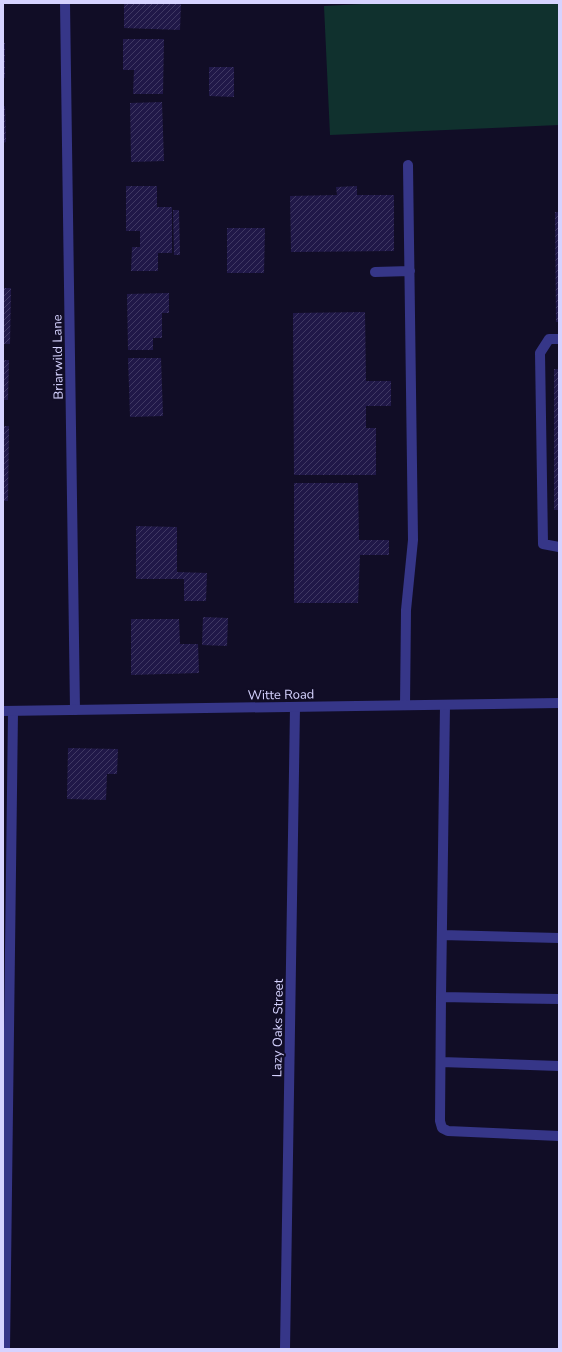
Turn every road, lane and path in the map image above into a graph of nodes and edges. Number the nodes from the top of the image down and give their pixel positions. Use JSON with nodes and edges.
{"nodes":[{"id":1,"x":65,"y":3,"type":"edge"},
{"id":2,"x":408,"y":165,"type":"dead end"},
{"id":3,"x":410,"y":271,"type":"junction"},
{"id":4,"x":375,"y":272,"type":"dead end"},
{"id":5,"x":559,"y":339,"type":"edge"},
{"id":6,"x":559,"y":547,"type":"edge"},
{"id":7,"x":559,"y":703,"type":"edge"},
{"id":8,"x":405,"y":705,"type":"junction"},
{"id":9,"x":445,"y":705,"type":"junction"},
{"id":10,"x":295,"y":707,"type":"junction"},
{"id":11,"x":76,"y":710,"type":"junction"},
{"id":12,"x":8,"y":711,"type":"edge"},
{"id":13,"x":442,"y":935,"type":"junction"},
{"id":14,"x":559,"y":938,"type":"edge"},
{"id":15,"x":441,"y":997,"type":"junction"},
{"id":16,"x":559,"y":999,"type":"edge"},
{"id":17,"x":441,"y":1062,"type":"junction"},
{"id":18,"x":559,"y":1066,"type":"edge"},
{"id":19,"x":559,"y":1136,"type":"edge"},
{"id":20,"x":5,"y":1349,"type":"edge"},
{"id":21,"x":286,"y":1349,"type":"edge"}],
"edges":[{"from":1,"to":11,"type":"street","name":"Briarwild Lane"},
{"from":2,"to":3,"type":"street"},
{"from":3,"to":4,"type":"street"},
{"from":3,"to":8,"type":"street"},
{"from":5,"to":6,"type":"street"},
{"from":7,"to":9,"type":"street","name":"Witte Road"},
{"from":8,"to":9,"type":"street","name":"Witte Road"},
{"from":8,"to":10,"type":"street","name":"Witte Road"},
{"from":9,"to":13,"type":"street"},
{"from":10,"to":11,"type":"street","name":"Witte Road"},
{"from":10,"to":21,"type":"street","name":"Lazy Oaks Street"},
{"from":11,"to":12,"type":"street","name":"Witte Road"},
{"from":12,"to":20,"type":"street"},
{"from":13,"to":14,"type":"street"},
{"from":13,"to":15,"type":"street"},
{"from":15,"to":16,"type":"street"},
{"from":15,"to":17,"type":"street"},
{"from":17,"to":18,"type":"street"},
{"from":17,"to":19,"type":"street"}]}
